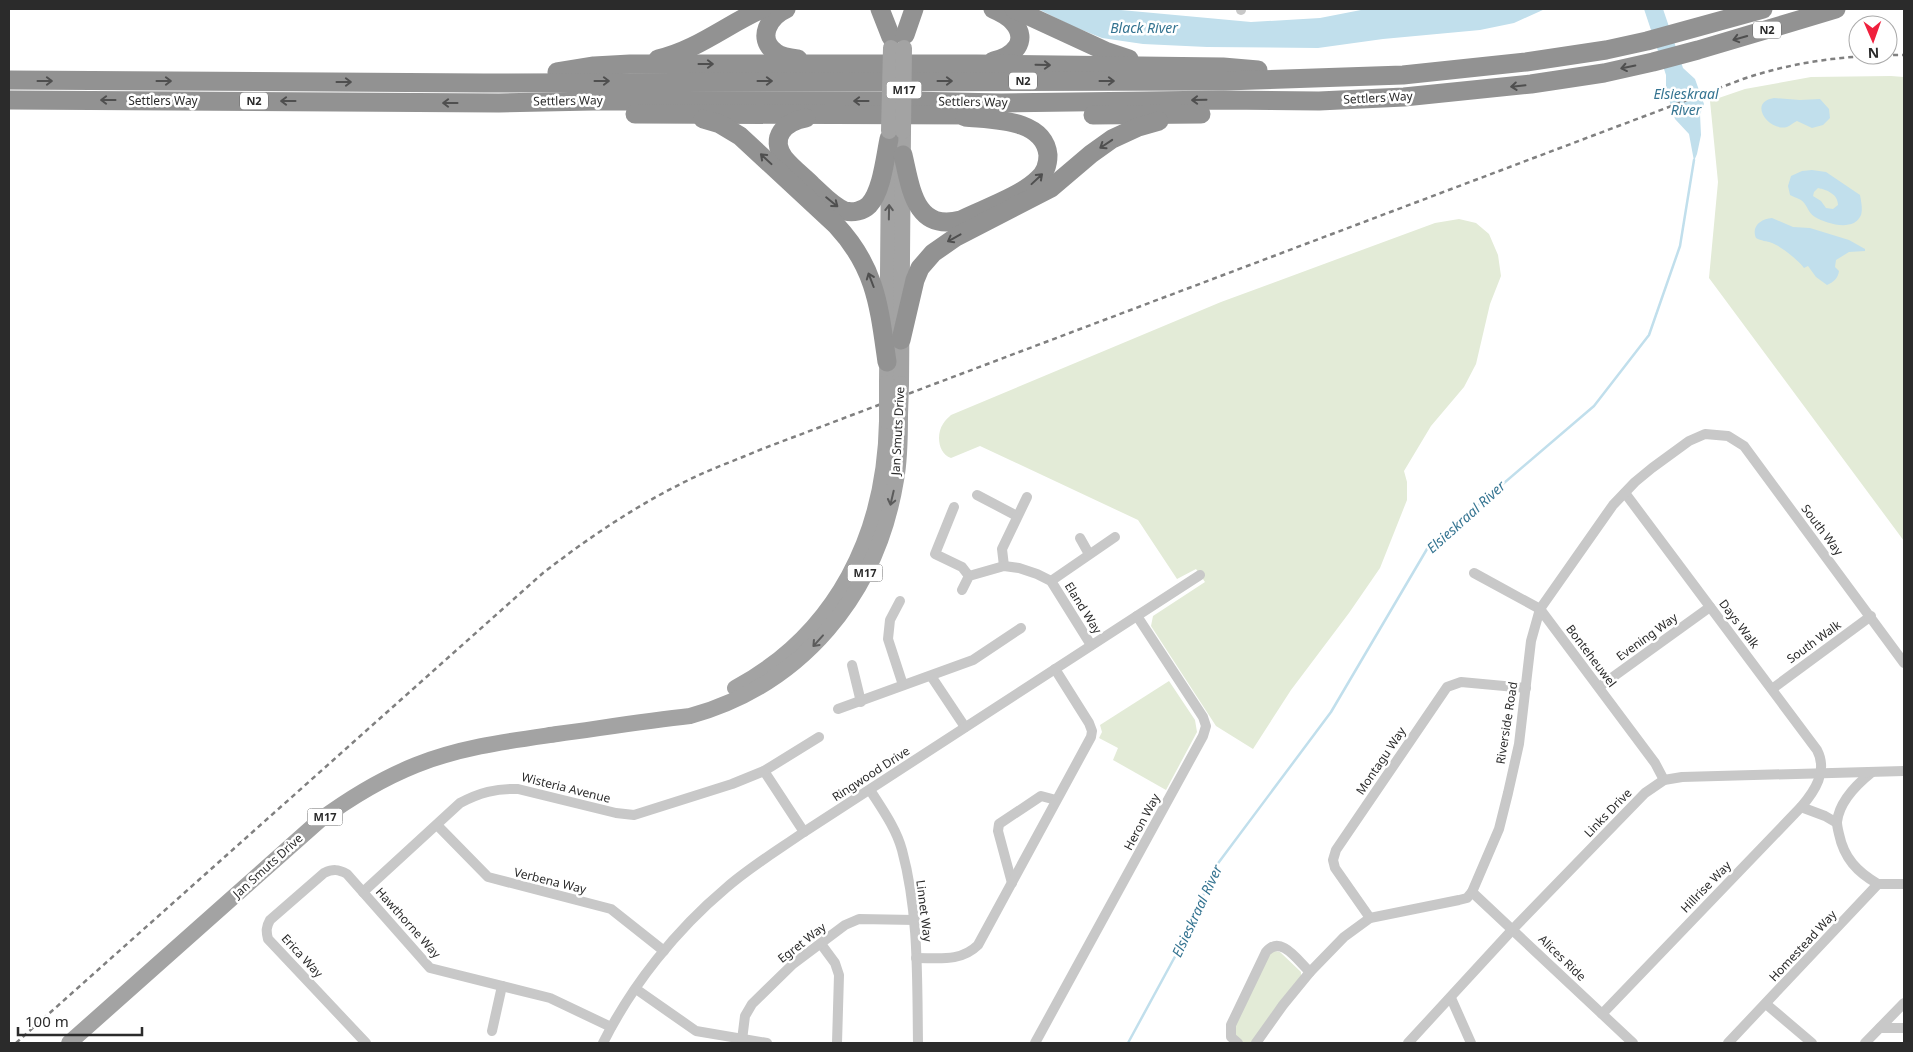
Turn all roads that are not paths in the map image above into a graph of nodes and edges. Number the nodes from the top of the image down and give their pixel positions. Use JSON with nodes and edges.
{"nodes":[{"id":1,"x":762,"y":9,"type":"edge"},
{"id":2,"x":786,"y":9,"type":"edge"},
{"id":3,"x":880,"y":9,"type":"edge"},
{"id":4,"x":891,"y":9,"type":"edge"},
{"id":5,"x":905,"y":9,"type":"edge"},
{"id":6,"x":914,"y":9,"type":"edge"},
{"id":7,"x":993,"y":9,"type":"edge"},
{"id":8,"x":1014,"y":9,"type":"edge"},
{"id":9,"x":1764,"y":9,"type":"edge"},
{"id":10,"x":1836,"y":9,"type":"edge"},
{"id":11,"x":898,"y":42,"type":"junction"},
{"id":12,"x":630,"y":64,"type":"junction"},
{"id":13,"x":834,"y":64,"type":"junction"},
{"id":14,"x":977,"y":64,"type":"junction"},
{"id":15,"x":1162,"y":66,"type":"junction"},
{"id":16,"x":1313,"y":78,"type":"junction"},
{"id":17,"x":9,"y":80,"type":"edge"},
{"id":18,"x":484,"y":83,"type":"junction"},
{"id":19,"x":9,"y":100,"type":"edge"},
{"id":20,"x":1318,"y":101,"type":"junction"},
{"id":21,"x":499,"y":103,"type":"junction"},
{"id":22,"x":674,"y":114,"type":"junction"},
{"id":23,"x":819,"y":114,"type":"junction"},
{"id":24,"x":1202,"y":114,"type":"junction"},
{"id":25,"x":949,"y":115,"type":"junction"},
{"id":26,"x":894,"y":134,"type":"junction"},
{"id":27,"x":903,"y":156,"type":"junction"},
{"id":28,"x":901,"y":340,"type":"junction"},
{"id":29,"x":888,"y":362,"type":"junction"},
{"id":30,"x":894,"y":384,"type":"junction"},
{"id":31,"x":1705,"y":434,"type":"joint"},
{"id":32,"x":1625,"y":493,"type":"junction"},
{"id":33,"x":977,"y":495,"type":"dead end"},
{"id":34,"x":1027,"y":497,"type":"dead end"},
{"id":35,"x":954,"y":507,"type":"dead end"},
{"id":36,"x":1017,"y":516,"type":"junction"},
{"id":37,"x":1115,"y":537,"type":"dead end"},
{"id":38,"x":1080,"y":538,"type":"dead end"},
{"id":39,"x":1089,"y":554,"type":"junction"},
{"id":40,"x":1004,"y":566,"type":"junction"},
{"id":41,"x":1474,"y":573,"type":"dead end"},
{"id":42,"x":1200,"y":575,"type":"dead end"},
{"id":43,"x":969,"y":576,"type":"junction"},
{"id":44,"x":1051,"y":581,"type":"junction"},
{"id":45,"x":962,"y":590,"type":"dead end"},
{"id":46,"x":900,"y":601,"type":"dead end"},
{"id":47,"x":1710,"y":607,"type":"junction"},
{"id":48,"x":1540,"y":609,"type":"junction"},
{"id":49,"x":1136,"y":616,"type":"junction"},
{"id":50,"x":1871,"y":616,"type":"junction"},
{"id":51,"x":1021,"y":628,"type":"dead end"},
{"id":52,"x":1091,"y":645,"type":"junction"},
{"id":53,"x":1904,"y":663,"type":"edge"},
{"id":54,"x":852,"y":665,"type":"dead end"},
{"id":55,"x":1054,"y":669,"type":"junction"},
{"id":56,"x":931,"y":676,"type":"junction"},
{"id":57,"x":903,"y":685,"type":"junction"},
{"id":58,"x":1599,"y":687,"type":"junction"},
{"id":59,"x":1526,"y":688,"type":"junction"},
{"id":60,"x":1772,"y":689,"type":"junction"},
{"id":61,"x":861,"y":702,"type":"junction"},
{"id":62,"x":838,"y":709,"type":"dead end"},
{"id":63,"x":965,"y":727,"type":"junction"},
{"id":64,"x":819,"y":737,"type":"dead end"},
{"id":65,"x":1817,"y":750,"type":"junction"},
{"id":66,"x":764,"y":771,"type":"junction"},
{"id":67,"x":1904,"y":771,"type":"edge"},
{"id":68,"x":1872,"y":772,"type":"junction"},
{"id":69,"x":1838,"y":773,"type":"junction"},
{"id":70,"x":1820,"y":774,"type":"junction"},
{"id":71,"x":1664,"y":780,"type":"junction"},
{"id":72,"x":870,"y":790,"type":"junction"},
{"id":73,"x":1056,"y":800,"type":"junction"},
{"id":74,"x":1801,"y":806,"type":"junction"},
{"id":75,"x":1837,"y":823,"type":"junction"},
{"id":76,"x":437,"y":825,"type":"junction"},
{"id":77,"x":804,"y":832,"type":"junction"},
{"id":78,"x":333,"y":869,"type":"joint"},
{"id":79,"x":1012,"y":883,"type":"junction"},
{"id":80,"x":1878,"y":884,"type":"junction"},
{"id":81,"x":1904,"y":884,"type":"edge"},
{"id":82,"x":363,"y":892,"type":"junction"},
{"id":83,"x":1472,"y":892,"type":"junction"},
{"id":84,"x":1370,"y":918,"type":"junction"},
{"id":85,"x":914,"y":920,"type":"junction"},
{"id":86,"x":1513,"y":929,"type":"junction"},
{"id":87,"x":821,"y":944,"type":"junction"},
{"id":88,"x":664,"y":951,"type":"junction"},
{"id":89,"x":916,"y":958,"type":"junction"},
{"id":90,"x":1310,"y":972,"type":"junction"},
{"id":91,"x":502,"y":986,"type":"junction"},
{"id":92,"x":636,"y":989,"type":"junction"},
{"id":93,"x":1451,"y":998,"type":"junction"},
{"id":94,"x":1904,"y":1003,"type":"edge"},
{"id":95,"x":1766,"y":1004,"type":"junction"},
{"id":96,"x":1602,"y":1014,"type":"junction"},
{"id":97,"x":611,"y":1027,"type":"junction"},
{"id":98,"x":1880,"y":1028,"type":"junction"},
{"id":99,"x":1904,"y":1028,"type":"edge"},
{"id":100,"x":492,"y":1031,"type":"dead end"},
{"id":101,"x":742,"y":1040,"type":"junction"},
{"id":102,"x":68,"y":1043,"type":"edge"},
{"id":103,"x":366,"y":1043,"type":"edge"},
{"id":104,"x":603,"y":1043,"type":"edge"},
{"id":105,"x":767,"y":1043,"type":"edge"},
{"id":106,"x":837,"y":1043,"type":"edge"},
{"id":107,"x":918,"y":1043,"type":"edge"},
{"id":108,"x":1035,"y":1043,"type":"edge"},
{"id":109,"x":1238,"y":1043,"type":"edge"},
{"id":110,"x":1256,"y":1043,"type":"edge"},
{"id":111,"x":1408,"y":1043,"type":"edge"},
{"id":112,"x":1471,"y":1043,"type":"edge"},
{"id":113,"x":1633,"y":1043,"type":"edge"},
{"id":114,"x":1728,"y":1043,"type":"edge"},
{"id":115,"x":1812,"y":1043,"type":"edge"},
{"id":116,"x":1865,"y":1043,"type":"edge"}],
"edges":[{"from":1,"to":12,"type":"highway"},
{"from":2,"to":13,"type":"highway"},
{"from":3,"to":11,"type":"highway"},
{"from":4,"to":11,"type":"main road","name":"Jan Smuts Drive","number":"M17"},
{"from":5,"to":11,"type":"main road","name":"Jan Smuts Drive","number":"M17"},
{"from":6,"to":11,"type":"highway"},
{"from":7,"to":14,"type":"highway"},
{"from":8,"to":15,"type":"highway"},
{"from":9,"to":16,"type":"highway","name":"Settlers Way","number":"N2"},
{"from":10,"to":20,"type":"highway","name":"Settlers Way","number":"N2","one_way":true},
{"from":11,"to":26,"type":"main road","name":"Jan Smuts Drive","number":"M17","bridge":true},
{"from":12,"to":13,"type":"highway","one_way":true},
{"from":12,"to":18,"type":"highway"},
{"from":13,"to":14,"type":"highway"},
{"from":14,"to":15,"type":"highway","one_way":true},
{"from":15,"to":16,"type":"highway"},
{"from":18,"to":16,"type":"highway","name":"Settlers Way","number":"N2","one_way":true},
{"from":17,"to":18,"type":"highway","name":"Settlers Way","number":"N2","one_way":true},
{"from":21,"to":19,"type":"highway","name":"Settlers Way","number":"N2","one_way":true},
{"from":20,"to":21,"type":"highway","name":"Settlers Way","number":"N2","one_way":true},
{"from":20,"to":24,"type":"highway"},
{"from":21,"to":22,"type":"highway"},
{"from":22,"to":23,"type":"highway"},
{"from":29,"to":22,"type":"highway","one_way":true},
{"from":23,"to":25,"type":"highway"},
{"from":23,"to":26,"type":"highway","one_way":true},
{"from":24,"to":25,"type":"highway"},
{"from":24,"to":28,"type":"highway","one_way":true},
{"from":27,"to":25,"type":"highway","one_way":true},
{"from":26,"to":27,"type":"main road","name":"Jan Smuts Drive","number":"M17"},
{"from":29,"to":26,"type":"main road","name":"Jan Smuts Drive","number":"M17","one_way":true},
{"from":27,"to":28,"type":"main road","name":"Jan Smuts Drive","number":"M17"},
{"from":28,"to":30,"type":"main road","name":"Jan Smuts Drive","number":"M17"},
{"from":29,"to":30,"type":"main road","name":"Jan Smuts Drive","number":"M17"},
{"from":30,"to":102,"type":"main road","name":"Jan Smuts Drive","number":"M17","bridge":true},
{"from":31,"to":32,"type":"street","name":"Riverside Road"},
{"from":31,"to":50,"type":"street","name":"South Way"},
{"from":32,"to":47,"type":"street","name":"Days Walk"},
{"from":32,"to":48,"type":"street","name":"Riverside Road"},
{"from":33,"to":36,"type":"street"},
{"from":34,"to":36,"type":"street"},
{"from":35,"to":43,"type":"street"},
{"from":36,"to":40,"type":"street"},
{"from":37,"to":39,"type":"street"},
{"from":38,"to":39,"type":"street"},
{"from":39,"to":44,"type":"street"},
{"from":40,"to":43,"type":"street","name":"Eland Way"},
{"from":40,"to":44,"type":"street","name":"Eland Way"},
{"from":41,"to":48,"type":"street","name":"Bonteheuwel"},
{"from":42,"to":49,"type":"street","name":"Ringwood Drive"},
{"from":43,"to":45,"type":"street"},
{"from":44,"to":52,"type":"street","name":"Eland Way"},
{"from":46,"to":57,"type":"street"},
{"from":47,"to":58,"type":"street","name":"Evening Way"},
{"from":47,"to":60,"type":"street","name":"Days Walk"},
{"from":48,"to":58,"type":"street","name":"Bonteheuwel"},
{"from":48,"to":59,"type":"street","name":"Riverside Road"},
{"from":49,"to":52,"type":"street","name":"Ringwood Drive"},
{"from":49,"to":108,"type":"street","name":"Heron Way"},
{"from":50,"to":53,"type":"street","name":"South Way"},
{"from":50,"to":60,"type":"street","name":"South Walk"},
{"from":51,"to":56,"type":"street"},
{"from":52,"to":55,"type":"street","name":"Ringwood Drive"},
{"from":54,"to":61,"type":"street"},
{"from":55,"to":63,"type":"street","name":"Ringwood Drive"},
{"from":55,"to":73,"type":"street"},
{"from":56,"to":57,"type":"street"},
{"from":56,"to":63,"type":"street"},
{"from":57,"to":61,"type":"street"},
{"from":58,"to":71,"type":"street","name":"Bonteheuwel"},
{"from":59,"to":83,"type":"street","name":"Riverside Road"},
{"from":59,"to":84,"type":"street","name":"Montagu Way"},
{"from":60,"to":65,"type":"street","name":"Days Walk"},
{"from":61,"to":62,"type":"street"},
{"from":63,"to":72,"type":"street","name":"Ringwood Drive"},
{"from":64,"to":66,"type":"street","name":"Wisteria Avenue"},
{"from":65,"to":69,"type":"street"},
{"from":65,"to":70,"type":"street","name":"Days Walk"},
{"from":66,"to":76,"type":"street","name":"Wisteria Avenue"},
{"from":66,"to":77,"type":"street"},
{"from":67,"to":68,"type":"street","name":"Links Drive"},
{"from":68,"to":69,"type":"street","name":"Links Drive"},
{"from":68,"to":75,"type":"street"},
{"from":69,"to":70,"type":"street","name":"Links Drive"},
{"from":70,"to":71,"type":"street","name":"Links Drive"},
{"from":70,"to":74,"type":"street","name":"Hillrise Way"},
{"from":71,"to":86,"type":"street","name":"Links Drive"},
{"from":72,"to":77,"type":"street","name":"Ringwood Drive"},
{"from":72,"to":85,"type":"street","name":"Linnet Way"},
{"from":73,"to":79,"type":"street"},
{"from":73,"to":79,"type":"street"},
{"from":74,"to":75,"type":"street"},
{"from":74,"to":96,"type":"street","name":"Hillrise Way"},
{"from":75,"to":80,"type":"street"},
{"from":76,"to":82,"type":"street","name":"Wisteria Avenue"},
{"from":76,"to":88,"type":"street","name":"Verbena Way"},
{"from":77,"to":88,"type":"street","name":"Ringwood Drive"},
{"from":78,"to":82,"type":"street","name":"Hawthorne Way"},
{"from":78,"to":103,"type":"street","name":"Erica Way"},
{"from":79,"to":89,"type":"street"},
{"from":80,"to":81,"type":"street"},
{"from":80,"to":95,"type":"street","name":"Homestead Way"},
{"from":82,"to":91,"type":"street","name":"Hawthorne Way"},
{"from":83,"to":84,"type":"street"},
{"from":83,"to":86,"type":"street","name":"Alices Ride"},
{"from":84,"to":90,"type":"street"},
{"from":85,"to":87,"type":"street","name":"Egret Way"},
{"from":85,"to":89,"type":"street","name":"Linnet Way"},
{"from":86,"to":93,"type":"street","name":"Links Drive"},
{"from":86,"to":96,"type":"street","name":"Alices Ride"},
{"from":87,"to":101,"type":"street","name":"Egret Way"},
{"from":87,"to":106,"type":"street"},
{"from":88,"to":92,"type":"street","name":"Ringwood Drive"},
{"from":89,"to":107,"type":"street","name":"Linnet Way"},
{"from":90,"to":109,"type":"street"},
{"from":90,"to":110,"type":"street"},
{"from":91,"to":97,"type":"street","name":"Hawthorne Way"},
{"from":91,"to":100,"type":"street"},
{"from":92,"to":97,"type":"street","name":"Ringwood Drive"},
{"from":92,"to":101,"type":"street"},
{"from":93,"to":111,"type":"street","name":"Links Drive"},
{"from":93,"to":112,"type":"street"},
{"from":94,"to":98,"type":"street"},
{"from":95,"to":114,"type":"street","name":"Homestead Way"},
{"from":95,"to":115,"type":"street"},
{"from":96,"to":113,"type":"street","name":"Alices Ride"},
{"from":97,"to":104,"type":"street","name":"Ringwood Drive"},
{"from":98,"to":99,"type":"street"},
{"from":98,"to":116,"type":"street"},
{"from":101,"to":105,"type":"street"}]}
